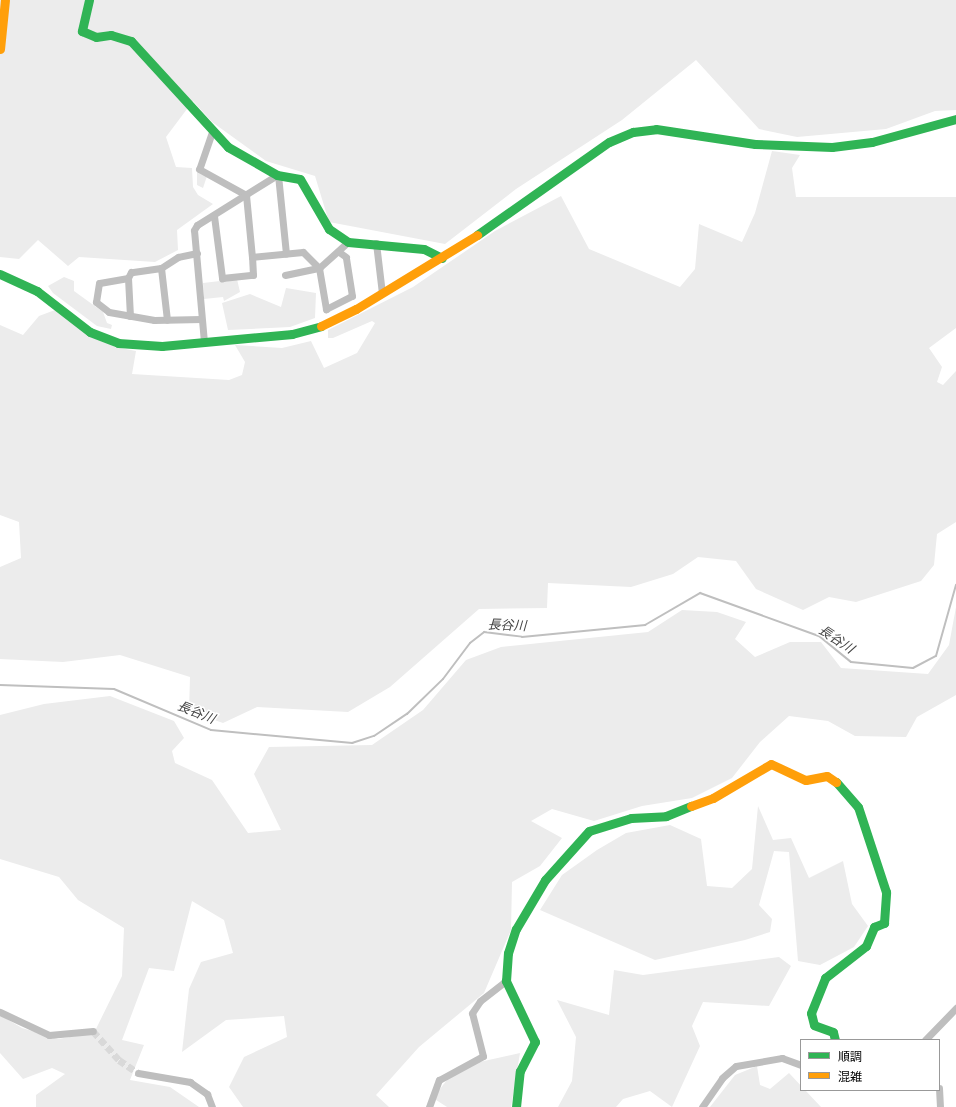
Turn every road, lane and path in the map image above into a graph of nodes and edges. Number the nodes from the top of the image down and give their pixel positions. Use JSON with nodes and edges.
{"nodes":[{"id":1,"x":5,"y":0,"type":"edge"},
{"id":2,"x":89,"y":0,"type":"edge"},
{"id":3,"x":0,"y":49,"type":"edge"},
{"id":4,"x":956,"y":119,"type":"edge"},
{"id":5,"x":212,"y":132,"type":"junction"},
{"id":6,"x":278,"y":175,"type":"junction"},
{"id":7,"x":246,"y":195,"type":"junction"},
{"id":8,"x":214,"y":216,"type":"junction"},
{"id":9,"x":348,"y":242,"type":"junction"},
{"id":10,"x":376,"y":243,"type":"junction"},
{"id":11,"x":339,"y":252,"type":"junction"},
{"id":12,"x":196,"y":253,"type":"junction"},
{"id":13,"x":286,"y":254,"type":"junction"},
{"id":14,"x":252,"y":258,"type":"junction"},
{"id":15,"x":442,"y":258,"type":"junction"},
{"id":16,"x":161,"y":268,"type":"junction"},
{"id":17,"x":319,"y":268,"type":"junction"},
{"id":18,"x":2,"y":274,"type":"edge"},
{"id":19,"x":286,"y":274,"type":"dead end"},
{"id":20,"x":128,"y":278,"type":"junction"},
{"id":21,"x":382,"y":293,"type":"junction"},
{"id":22,"x":130,"y":316,"type":"junction"},
{"id":23,"x":167,"y":320,"type":"junction"},
{"id":24,"x":201,"y":320,"type":"junction"},
{"id":25,"x":204,"y":342,"type":"junction"},
{"id":26,"x":506,"y":981,"type":"junction"},
{"id":27,"x":956,"y":1008,"type":"edge"},
{"id":28,"x":0,"y":1012,"type":"edge"},
{"id":29,"x":93,"y":1031,"type":"dead end"},
{"id":30,"x":835,"y":1039,"type":"edge"},
{"id":31,"x":926,"y":1039,"type":"edge"},
{"id":32,"x":800,"y":1065,"type":"edge"},
{"id":33,"x":138,"y":1073,"type":"tunnel mouth"},
{"id":34,"x":939,"y":1091,"type":"edge"},
{"id":35,"x":212,"y":1107,"type":"edge"},
{"id":36,"x":429,"y":1107,"type":"edge"},
{"id":37,"x":516,"y":1107,"type":"edge"},
{"id":38,"x":702,"y":1107,"type":"edge"},
{"id":39,"x":940,"y":1107,"type":"edge"}],
"edges":[{"from":1,"to":3,"type":"main road"},
{"from":2,"to":5,"type":"main road"},
{"from":4,"to":15,"type":"main road"},
{"from":5,"to":6,"type":"main road"},
{"from":5,"to":7,"type":"street"},
{"from":6,"to":7,"type":"street"},
{"from":6,"to":9,"type":"main road"},
{"from":6,"to":13,"type":"street"},
{"from":7,"to":8,"type":"street"},
{"from":7,"to":14,"type":"street"},
{"from":8,"to":12,"type":"street"},
{"from":8,"to":14,"type":"street"},
{"from":9,"to":10,"type":"main road"},
{"from":9,"to":11,"type":"street"},
{"from":10,"to":15,"type":"main road"},
{"from":10,"to":21,"type":"street"},
{"from":11,"to":17,"type":"street"},
{"from":11,"to":17,"type":"street"},
{"from":12,"to":16,"type":"street"},
{"from":12,"to":24,"type":"street"},
{"from":13,"to":14,"type":"street"},
{"from":13,"to":17,"type":"street"},
{"from":15,"to":21,"type":"main road"},
{"from":16,"to":20,"type":"street"},
{"from":16,"to":23,"type":"street"},
{"from":17,"to":19,"type":"street"},
{"from":18,"to":25,"type":"main road"},
{"from":20,"to":22,"type":"street"},
{"from":20,"to":22,"type":"street"},
{"from":21,"to":25,"type":"main road"},
{"from":22,"to":23,"type":"street"},
{"from":23,"to":24,"type":"street"},
{"from":24,"to":25,"type":"street"},
{"from":26,"to":30,"type":"main road"},
{"from":26,"to":36,"type":"street"},
{"from":26,"to":37,"type":"main road"},
{"from":27,"to":31,"type":"street"},
{"from":28,"to":29,"type":"street"},
{"from":32,"to":38,"type":"street"},
{"from":33,"to":35,"type":"street"},
{"from":34,"to":39,"type":"street"}]}
